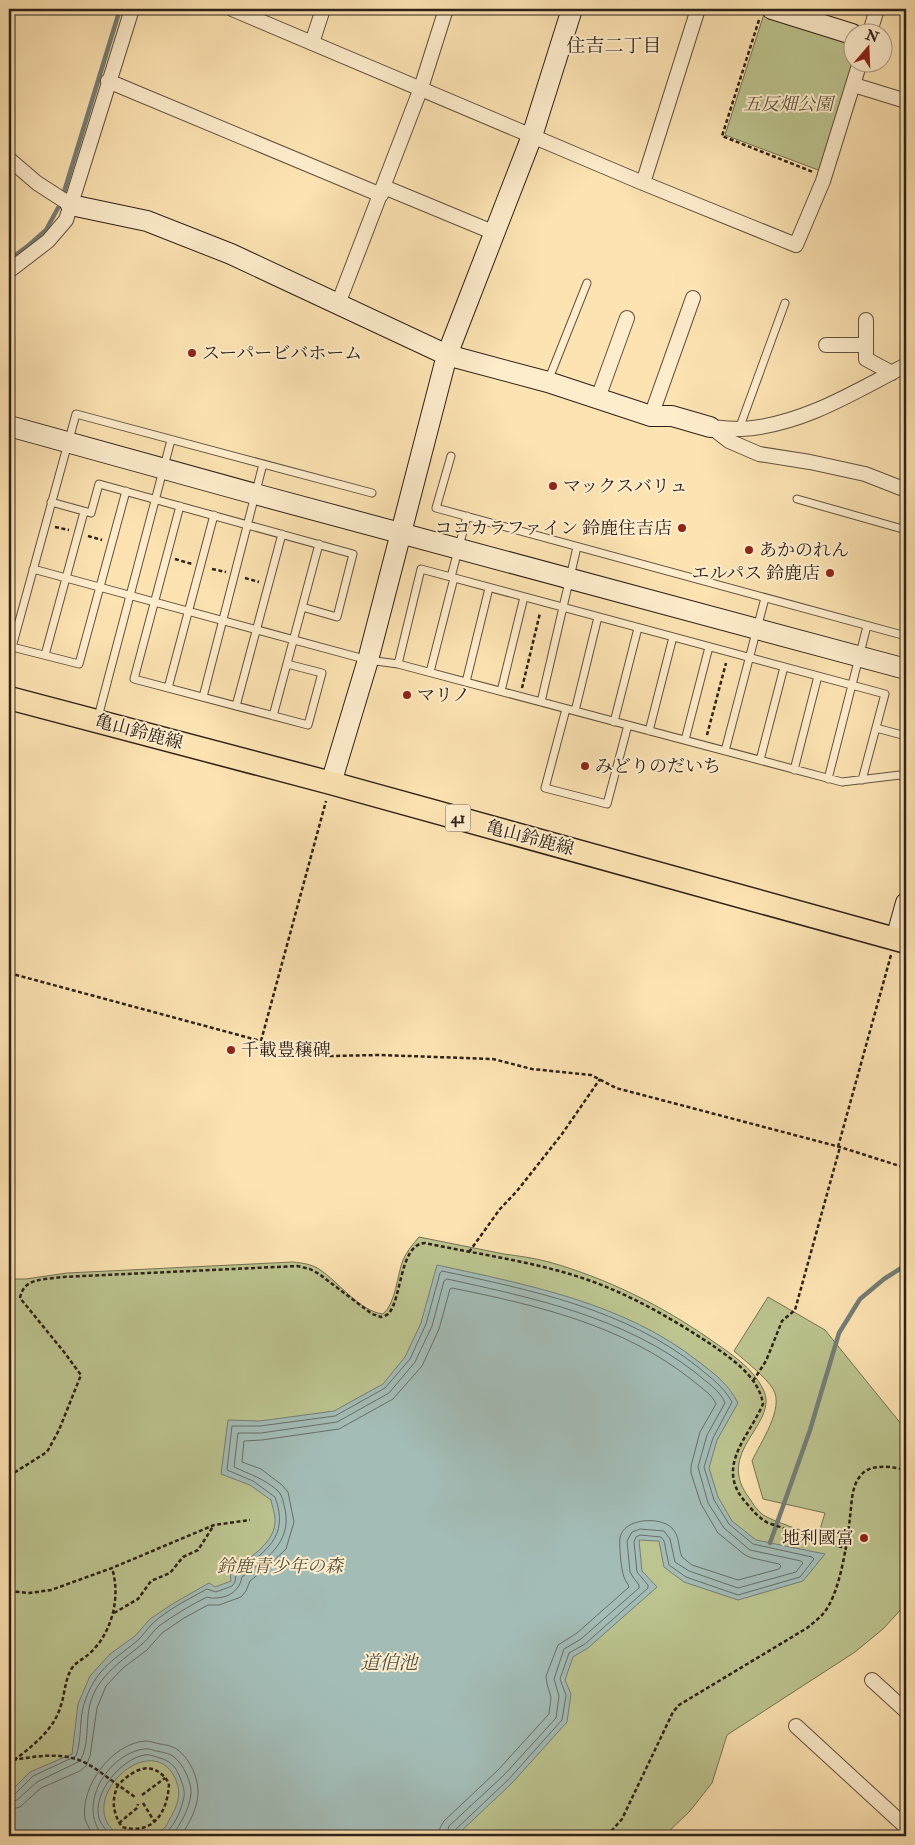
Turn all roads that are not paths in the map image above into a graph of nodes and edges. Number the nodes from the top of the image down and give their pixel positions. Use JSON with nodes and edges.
{"nodes":[{"id":1,"x":132,"y":9,"type":"edge"},
{"id":2,"x":232,"y":9,"type":"edge"},
{"id":3,"x":322,"y":9,"type":"edge"},
{"id":4,"x":446,"y":9,"type":"edge"},
{"id":5,"x":572,"y":9,"type":"edge"},
{"id":6,"x":698,"y":9,"type":"edge"},
{"id":7,"x":877,"y":9,"type":"edge"},
{"id":8,"x":766,"y":13,"type":"edge"},
{"id":9,"x":873,"y":22,"type":"edge"},
{"id":10,"x":842,"y":32,"type":"edge"},
{"id":11,"x":312,"y":44,"type":"junction"},
{"id":12,"x":857,"y":72,"type":"edge"},
{"id":13,"x":108,"y":81,"type":"junction"},
{"id":14,"x":854,"y":84,"type":"junction"},
{"id":15,"x":421,"y":88,"type":"junction"},
{"id":16,"x":906,"y":101,"type":"edge"},
{"id":17,"x":532,"y":136,"type":"junction"},
{"id":18,"x":9,"y":159,"type":"edge"},
{"id":19,"x":643,"y":183,"type":"junction"},
{"id":20,"x":382,"y":191,"type":"junction"},
{"id":21,"x":71,"y":205,"type":"junction"},
{"id":22,"x":495,"y":233,"type":"junction"},
{"id":23,"x":9,"y":271,"type":"edge"},
{"id":24,"x":587,"y":283,"type":"dead end"},
{"id":25,"x":693,"y":298,"type":"dead end"},
{"id":26,"x":785,"y":303,"type":"dead end"},
{"id":27,"x":338,"y":304,"type":"junction"},
{"id":28,"x":627,"y":318,"type":"dead end"},
{"id":29,"x":866,"y":320,"type":"dead end"},
{"id":30,"x":826,"y":345,"type":"dead end"},
{"id":31,"x":866,"y":345,"type":"junction"},
{"id":32,"x":447,"y":355,"type":"junction"},
{"id":33,"x":906,"y":366,"type":"edge"},
{"id":34,"x":892,"y":373,"type":"junction"},
{"id":35,"x":548,"y":382,"type":"junction"},
{"id":36,"x":598,"y":398,"type":"junction"},
{"id":37,"x":651,"y":416,"type":"junction"},
{"id":38,"x":9,"y":426,"type":"edge"},
{"id":39,"x":710,"y":427,"type":"junction"},
{"id":40,"x":739,"y":429,"type":"junction"},
{"id":41,"x":172,"y":440,"type":"junction"},
{"id":42,"x":68,"y":442,"type":"junction"},
{"id":43,"x":450,"y":456,"type":"dead end"},
{"id":44,"x":263,"y":464,"type":"junction"},
{"id":45,"x":164,"y":468,"type":"junction"},
{"id":46,"x":906,"y":490,"type":"edge"},
{"id":47,"x":126,"y":491,"type":"junction"},
{"id":48,"x":372,"y":493,"type":"dead end"},
{"id":49,"x":255,"y":494,"type":"junction"},
{"id":50,"x":797,"y":499,"type":"dead end"},
{"id":51,"x":156,"y":500,"type":"junction"},
{"id":52,"x":51,"y":502,"type":"junction"},
{"id":53,"x":180,"y":506,"type":"junction"},
{"id":54,"x":84,"y":512,"type":"junction"},
{"id":55,"x":214,"y":515,"type":"junction"},
{"id":56,"x":466,"y":516,"type":"junction"},
{"id":57,"x":248,"y":525,"type":"junction"},
{"id":58,"x":906,"y":530,"type":"edge"},
{"id":59,"x":400,"y":532,"type":"junction"},
{"id":60,"x":282,"y":534,"type":"junction"},
{"id":61,"x":319,"y":544,"type":"junction"},
{"id":62,"x":577,"y":547,"type":"junction"},
{"id":63,"x":459,"y":548,"type":"junction"},
{"id":64,"x":33,"y":569,"type":"junction"},
{"id":65,"x":66,"y":578,"type":"junction"},
{"id":66,"x":452,"y":578,"type":"junction"},
{"id":67,"x":570,"y":578,"type":"junction"},
{"id":68,"x":100,"y":587,"type":"junction"},
{"id":69,"x":489,"y":588,"type":"junction"},
{"id":70,"x":130,"y":596,"type":"junction"},
{"id":71,"x":524,"y":597,"type":"junction"},
{"id":72,"x":765,"y":598,"type":"junction"},
{"id":73,"x":155,"y":602,"type":"junction"},
{"id":74,"x":302,"y":607,"type":"junction"},
{"id":75,"x":563,"y":608,"type":"junction"},
{"id":76,"x":188,"y":611,"type":"junction"},
{"id":77,"x":598,"y":617,"type":"junction"},
{"id":78,"x":223,"y":620,"type":"junction"},
{"id":79,"x":868,"y":626,"type":"junction"},
{"id":80,"x":638,"y":628,"type":"junction"},
{"id":81,"x":757,"y":629,"type":"junction"},
{"id":82,"x":256,"y":630,"type":"junction"},
{"id":83,"x":906,"y":636,"type":"edge"},
{"id":84,"x":673,"y":637,"type":"junction"},
{"id":85,"x":294,"y":640,"type":"junction"},
{"id":86,"x":709,"y":647,"type":"junction"},
{"id":87,"x":44,"y":655,"type":"junction"},
{"id":88,"x":860,"y":656,"type":"junction"},
{"id":89,"x":750,"y":658,"type":"junction"},
{"id":90,"x":368,"y":660,"type":"junction"},
{"id":91,"x":287,"y":664,"type":"junction"},
{"id":92,"x":398,"y":664,"type":"junction"},
{"id":93,"x":784,"y":667,"type":"junction"},
{"id":94,"x":906,"y":669,"type":"edge"},
{"id":95,"x":430,"y":672,"type":"junction"},
{"id":96,"x":818,"y":676,"type":"junction"},
{"id":97,"x":466,"y":682,"type":"junction"},
{"id":98,"x":852,"y":685,"type":"junction"},
{"id":99,"x":168,"y":688,"type":"junction"},
{"id":100,"x":501,"y":691,"type":"junction"},
{"id":101,"x":203,"y":697,"type":"junction"},
{"id":102,"x":9,"y":698,"type":"edge"},
{"id":103,"x":541,"y":702,"type":"junction"},
{"id":104,"x":236,"y":706,"type":"junction"},
{"id":105,"x":566,"y":709,"type":"junction"},
{"id":106,"x":575,"y":711,"type":"junction"},
{"id":107,"x":273,"y":716,"type":"junction"},
{"id":108,"x":97,"y":721,"type":"junction"},
{"id":109,"x":614,"y":722,"type":"junction"},
{"id":110,"x":628,"y":725,"type":"junction"},
{"id":111,"x":876,"y":728,"type":"junction"},
{"id":112,"x":649,"y":731,"type":"junction"},
{"id":113,"x":906,"y":736,"type":"edge"},
{"id":114,"x":685,"y":740,"type":"junction"},
{"id":115,"x":725,"y":751,"type":"junction"},
{"id":116,"x":760,"y":760,"type":"junction"},
{"id":117,"x":794,"y":770,"type":"junction"},
{"id":118,"x":906,"y":777,"type":"edge"},
{"id":119,"x":828,"y":779,"type":"junction"},
{"id":120,"x":862,"y":780,"type":"junction"},
{"id":121,"x":331,"y":783,"type":"junction"},
{"id":122,"x":906,"y":904,"type":"edge"},
{"id":123,"x":901,"y":940,"type":"edge"},
{"id":124,"x":872,"y":1680,"type":"dead end"},
{"id":125,"x":906,"y":1711,"type":"edge"},
{"id":126,"x":796,"y":1726,"type":"dead end"},
{"id":127,"x":906,"y":1827,"type":"edge"}],
"edges":[{"from":1,"to":13,"type":"street"},
{"from":2,"to":11,"type":"street"},
{"from":3,"to":11,"type":"street"},
{"from":4,"to":15,"type":"street"},
{"from":5,"to":17,"type":"street"},
{"from":6,"to":19,"type":"street"},
{"from":7,"to":9,"type":"street"},
{"from":8,"to":10,"type":"street"},
{"from":11,"to":15,"type":"street"},
{"from":12,"to":14,"type":"street"},
{"from":13,"to":20,"type":"street"},
{"from":13,"to":21,"type":"street"},
{"from":14,"to":16,"type":"street"},
{"from":14,"to":19,"type":"street"},
{"from":15,"to":17,"type":"street"},
{"from":15,"to":20,"type":"street"},
{"from":17,"to":19,"type":"street"},
{"from":17,"to":22,"type":"street"},
{"from":18,"to":21,"type":"street"},
{"from":20,"to":22,"type":"street"},
{"from":20,"to":27,"type":"street"},
{"from":21,"to":23,"type":"street"},
{"from":21,"to":27,"type":"street"},
{"from":22,"to":32,"type":"street"},
{"from":24,"to":35,"type":"lane"},
{"from":25,"to":37,"type":"street"},
{"from":26,"to":40,"type":"lane"},
{"from":27,"to":32,"type":"street"},
{"from":28,"to":36,"type":"street"},
{"from":29,"to":31,"type":"street"},
{"from":30,"to":31,"type":"street"},
{"from":31,"to":34,"type":"street"},
{"from":32,"to":35,"type":"street"},
{"from":32,"to":59,"type":"street"},
{"from":33,"to":34,"type":"street"},
{"from":34,"to":40,"type":"street"},
{"from":35,"to":36,"type":"street"},
{"from":36,"to":37,"type":"street"},
{"from":37,"to":39,"type":"street"},
{"from":38,"to":42,"type":"street"},
{"from":39,"to":40,"type":"street"},
{"from":39,"to":46,"type":"street"},
{"from":41,"to":42,"type":"lane"},
{"from":41,"to":44,"type":"lane"},
{"from":41,"to":45,"type":"lane"},
{"from":42,"to":45,"type":"street"},
{"from":42,"to":52,"type":"lane"},
{"from":43,"to":56,"type":"lane"},
{"from":44,"to":48,"type":"lane"},
{"from":44,"to":49,"type":"lane"},
{"from":45,"to":49,"type":"street"},
{"from":45,"to":51,"type":"lane"},
{"from":47,"to":51,"type":"lane"},
{"from":47,"to":54,"type":"lane"},
{"from":47,"to":68,"type":"lane"},
{"from":49,"to":57,"type":"lane"},
{"from":49,"to":59,"type":"street"},
{"from":50,"to":58,"type":"lane"},
{"from":51,"to":53,"type":"lane"},
{"from":51,"to":70,"type":"lane"},
{"from":52,"to":54,"type":"lane"},
{"from":52,"to":64,"type":"lane"},
{"from":53,"to":55,"type":"lane"},
{"from":53,"to":73,"type":"lane"},
{"from":54,"to":65,"type":"lane"},
{"from":55,"to":57,"type":"lane"},
{"from":55,"to":76,"type":"lane"},
{"from":56,"to":62,"type":"lane"},
{"from":56,"to":63,"type":"lane"},
{"from":57,"to":60,"type":"lane"},
{"from":57,"to":78,"type":"lane"},
{"from":59,"to":63,"type":"street"},
{"from":59,"to":90,"type":"street"},
{"from":60,"to":61,"type":"lane"},
{"from":60,"to":82,"type":"lane"},
{"from":61,"to":74,"type":"lane"},
{"from":61,"to":74,"type":"lane"},
{"from":62,"to":67,"type":"lane"},
{"from":62,"to":72,"type":"lane"},
{"from":63,"to":66,"type":"lane"},
{"from":63,"to":67,"type":"street"},
{"from":64,"to":65,"type":"lane"},
{"from":64,"to":87,"type":"lane"},
{"from":65,"to":68,"type":"lane"},
{"from":65,"to":87,"type":"lane"},
{"from":66,"to":69,"type":"lane"},
{"from":66,"to":92,"type":"lane"},
{"from":66,"to":95,"type":"lane"},
{"from":67,"to":75,"type":"lane"},
{"from":67,"to":81,"type":"street"},
{"from":68,"to":70,"type":"lane"},
{"from":68,"to":87,"type":"lane"},
{"from":69,"to":71,"type":"lane"},
{"from":69,"to":97,"type":"lane"},
{"from":70,"to":73,"type":"lane"},
{"from":70,"to":108,"type":"lane"},
{"from":71,"to":75,"type":"lane"},
{"from":71,"to":100,"type":"lane"},
{"from":72,"to":79,"type":"lane"},
{"from":72,"to":81,"type":"lane"},
{"from":73,"to":76,"type":"lane"},
{"from":73,"to":99,"type":"lane"},
{"from":74,"to":85,"type":"lane"},
{"from":75,"to":77,"type":"lane"},
{"from":75,"to":103,"type":"lane"},
{"from":76,"to":78,"type":"lane"},
{"from":76,"to":99,"type":"lane"},
{"from":77,"to":80,"type":"lane"},
{"from":77,"to":106,"type":"lane"},
{"from":78,"to":82,"type":"lane"},
{"from":78,"to":101,"type":"lane"},
{"from":79,"to":83,"type":"lane"},
{"from":79,"to":88,"type":"lane"},
{"from":80,"to":84,"type":"lane"},
{"from":80,"to":109,"type":"lane"},
{"from":81,"to":88,"type":"street"},
{"from":81,"to":89,"type":"lane"},
{"from":82,"to":85,"type":"lane"},
{"from":82,"to":104,"type":"lane"},
{"from":84,"to":86,"type":"lane"},
{"from":84,"to":112,"type":"lane"},
{"from":85,"to":90,"type":"lane"},
{"from":85,"to":91,"type":"lane"},
{"from":86,"to":89,"type":"lane"},
{"from":86,"to":114,"type":"lane"},
{"from":88,"to":94,"type":"street"},
{"from":88,"to":98,"type":"lane"},
{"from":89,"to":93,"type":"lane"},
{"from":89,"to":115,"type":"lane"},
{"from":90,"to":92,"type":"lane"},
{"from":90,"to":121,"type":"street"},
{"from":91,"to":107,"type":"lane"},
{"from":91,"to":107,"type":"lane"},
{"from":92,"to":95,"type":"lane"},
{"from":93,"to":96,"type":"lane"},
{"from":93,"to":116,"type":"lane"},
{"from":95,"to":97,"type":"lane"},
{"from":96,"to":98,"type":"lane"},
{"from":96,"to":117,"type":"lane"},
{"from":97,"to":100,"type":"lane"},
{"from":98,"to":111,"type":"lane"},
{"from":98,"to":119,"type":"lane"},
{"from":99,"to":101,"type":"lane"},
{"from":100,"to":103,"type":"lane"},
{"from":101,"to":104,"type":"lane"},
{"from":102,"to":108,"type":"main road","name":"亀山鈴鹿線","number":"41"},
{"from":103,"to":105,"type":"lane"},
{"from":104,"to":107,"type":"lane"},
{"from":105,"to":106,"type":"lane"},
{"from":105,"to":110,"type":"lane"},
{"from":106,"to":109,"type":"lane"},
{"from":108,"to":121,"type":"main road","name":"亀山鈴鹿線","number":"41"},
{"from":109,"to":110,"type":"lane"},
{"from":110,"to":112,"type":"lane"},
{"from":111,"to":113,"type":"lane"},
{"from":111,"to":120,"type":"lane"},
{"from":112,"to":114,"type":"lane"},
{"from":114,"to":115,"type":"lane"},
{"from":115,"to":116,"type":"lane"},
{"from":116,"to":117,"type":"lane"},
{"from":117,"to":119,"type":"lane"},
{"from":118,"to":120,"type":"lane"},
{"from":119,"to":120,"type":"lane"},
{"from":121,"to":123,"type":"main road","name":"亀山鈴鹿線","number":"41"},
{"from":122,"to":123,"type":"street"},
{"from":124,"to":125,"type":"street"},
{"from":126,"to":127,"type":"street"}]}
